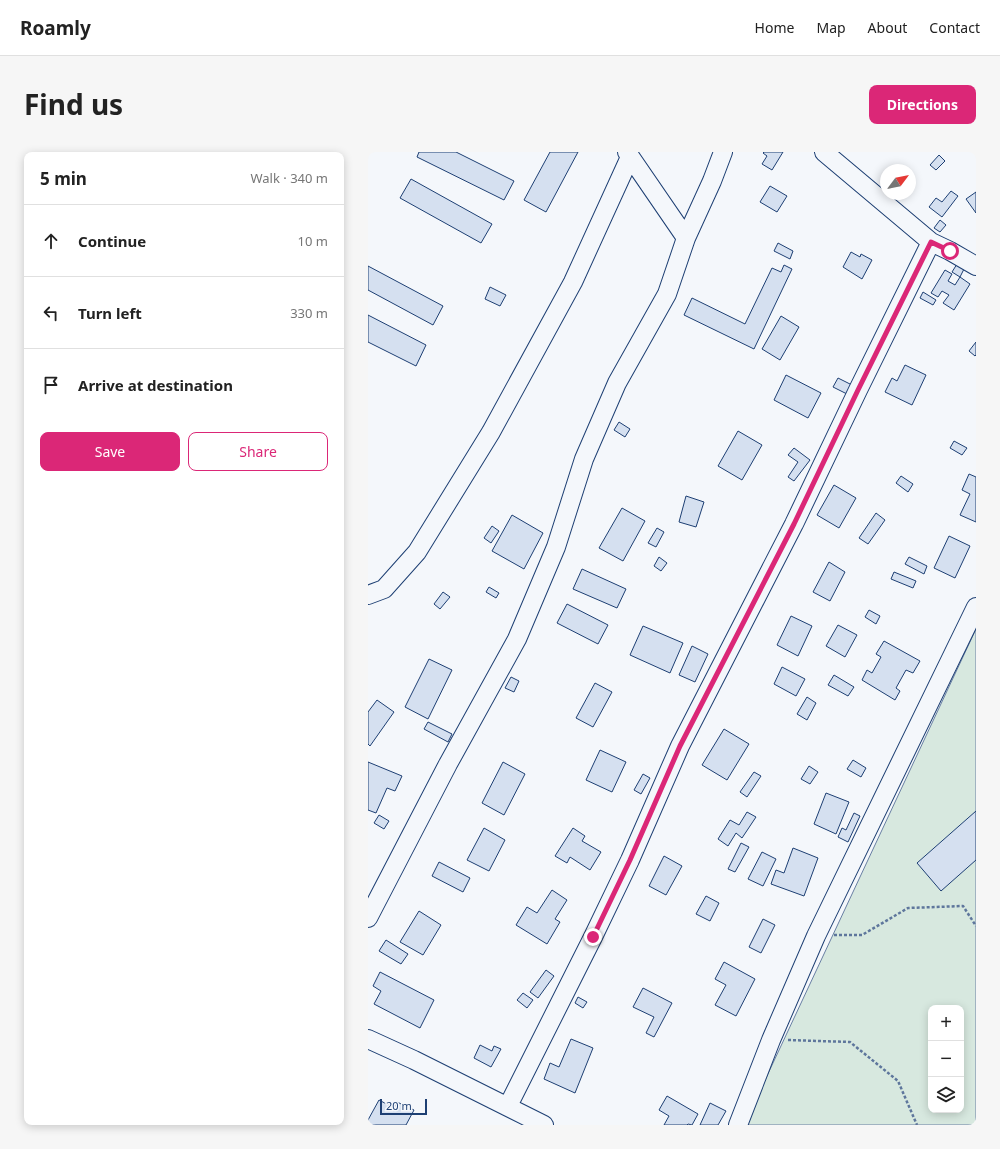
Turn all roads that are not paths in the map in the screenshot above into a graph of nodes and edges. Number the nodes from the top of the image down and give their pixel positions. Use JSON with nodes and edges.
{"nodes":[{"id":1,"x":723,"y":152,"type":"edge"},
{"id":2,"x":824,"y":152,"type":"edge"},
{"id":3,"x":629,"y":155,"type":"edge"},
{"id":4,"x":686,"y":238,"type":"junction"},
{"id":5,"x":931,"y":242,"type":"junction"},
{"id":6,"x":976,"y":266,"type":"edge"},
{"id":7,"x":368,"y":595,"type":"edge"},
{"id":8,"x":976,"y":607,"type":"edge"},
{"id":9,"x":368,"y":918,"type":"edge"},
{"id":10,"x":368,"y":1039,"type":"edge"},
{"id":11,"x":508,"y":1106,"type":"junction"},
{"id":12,"x":544,"y":1125,"type":"edge"},
{"id":13,"x":738,"y":1125,"type":"edge"}],
"edges":[{"from":1,"to":4,"type":"street"},
{"from":2,"to":5,"type":"street"},
{"from":3,"to":4,"type":"street"},
{"from":3,"to":7,"type":"street"},
{"from":4,"to":9,"type":"street"},
{"from":5,"to":6,"type":"street"},
{"from":5,"to":11,"type":"street"},
{"from":8,"to":13,"type":"street"},
{"from":10,"to":11,"type":"street"},
{"from":11,"to":12,"type":"street"}]}
